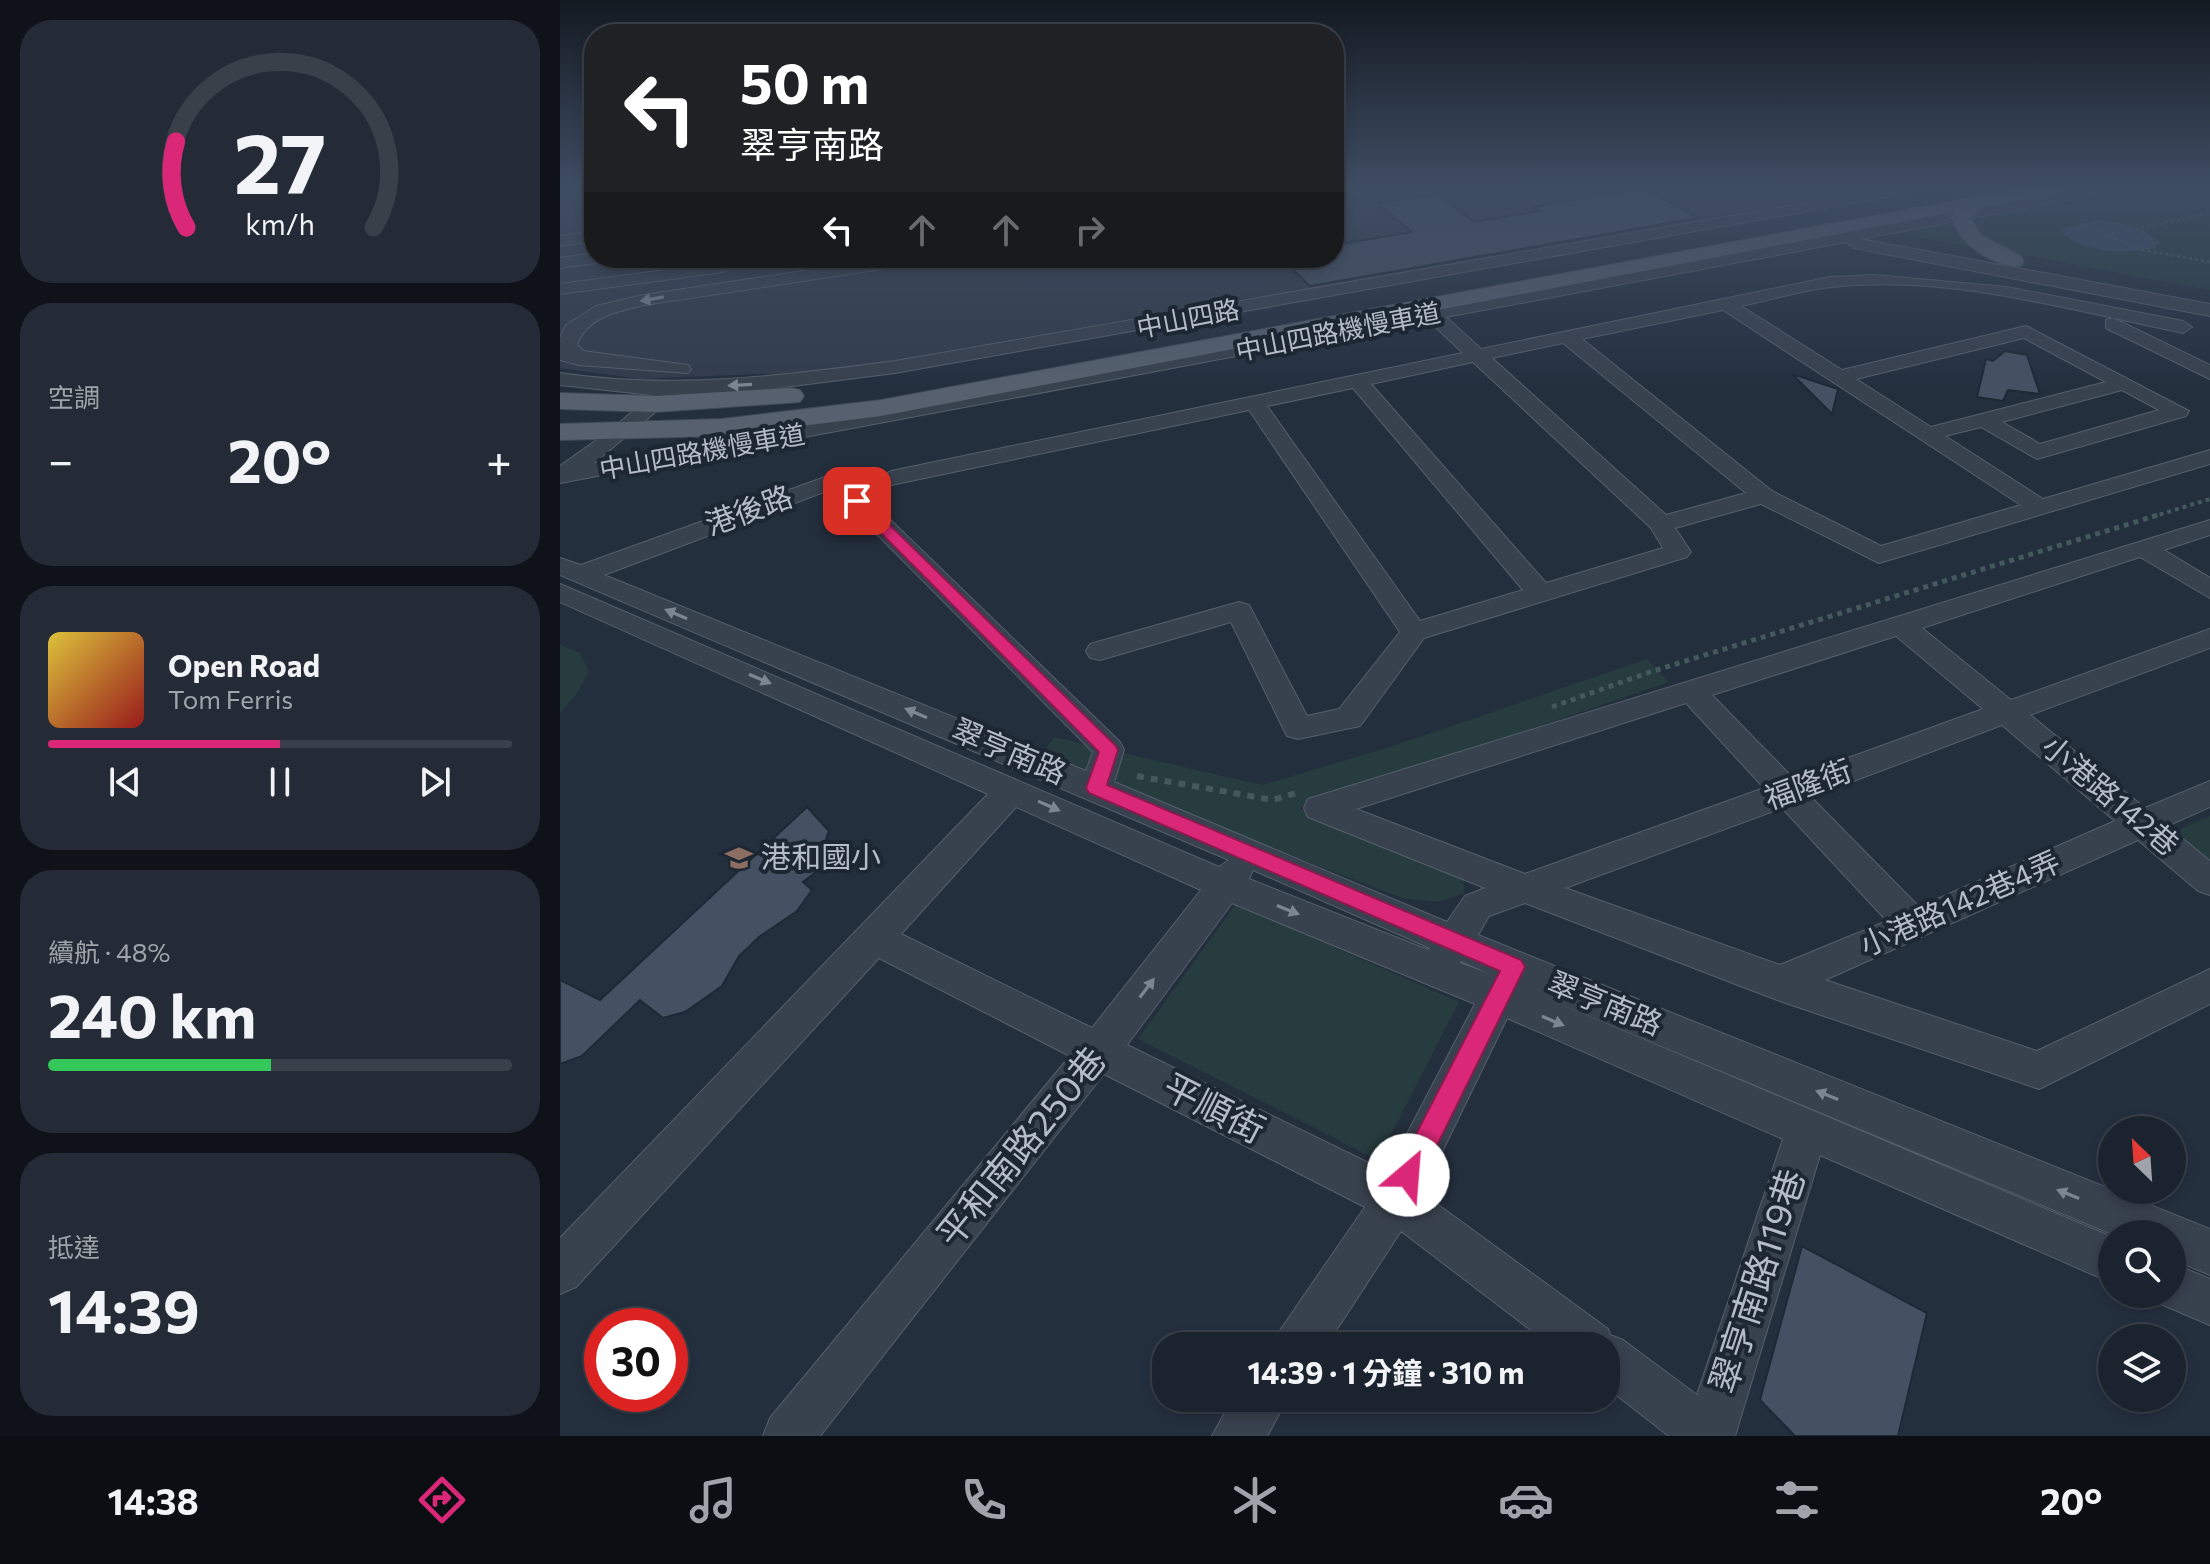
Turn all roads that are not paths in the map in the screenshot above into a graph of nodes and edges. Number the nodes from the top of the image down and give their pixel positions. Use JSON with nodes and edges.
{"nodes":[{"id":1,"x":1474,"y":254,"type":"edge"},
{"id":2,"x":1539,"y":254,"type":"edge"},
{"id":3,"x":1582,"y":254,"type":"edge"},
{"id":4,"x":1659,"y":254,"type":"edge"},
{"id":5,"x":1731,"y":254,"type":"edge"},
{"id":6,"x":1938,"y":254,"type":"edge"},
{"id":7,"x":1975,"y":254,"type":"edge"},
{"id":8,"x":2001,"y":254,"type":"edge"},
{"id":9,"x":584,"y":260,"type":"edge"},
{"id":10,"x":2013,"y":261,"type":"junction"},
{"id":11,"x":560,"y":263,"type":"edge"},
{"id":12,"x":623,"y":268,"type":"edge"},
{"id":13,"x":718,"y":268,"type":"edge"},
{"id":14,"x":857,"y":268,"type":"edge"},
{"id":15,"x":560,"y":277,"type":"edge"},
{"id":16,"x":618,"y":282,"type":"junction"},
{"id":17,"x":560,"y":289,"type":"edge"},
{"id":18,"x":560,"y":297,"type":"edge"},
{"id":19,"x":2210,"y":298,"type":"edge"},
{"id":20,"x":1726,"y":304,"type":"junction"},
{"id":21,"x":2079,"y":307,"type":"junction"},
{"id":22,"x":2210,"y":310,"type":"edge"},
{"id":23,"x":1432,"y":314,"type":"junction"},
{"id":24,"x":2183,"y":327,"type":"dead end"},
{"id":25,"x":1567,"y":337,"type":"junction"},
{"id":26,"x":1477,"y":356,"type":"junction"},
{"id":27,"x":570,"y":357,"type":"edge"},
{"id":28,"x":2210,"y":373,"type":"edge"},
{"id":29,"x":1840,"y":377,"type":"junction"},
{"id":30,"x":560,"y":379,"type":"edge"},
{"id":31,"x":1358,"y":381,"type":"junction"},
{"id":32,"x":2125,"y":383,"type":"junction"},
{"id":33,"x":665,"y":396,"type":"junction"},
{"id":34,"x":560,"y":401,"type":"edge"},
{"id":35,"x":1254,"y":402,"type":"junction"},
{"id":36,"x":1984,"y":420,"type":"junction"},
{"id":37,"x":560,"y":432,"type":"edge"},
{"id":38,"x":620,"y":434,"type":"junction"},
{"id":39,"x":1929,"y":434,"type":"junction"},
{"id":40,"x":2210,"y":457,"type":"edge"},
{"id":41,"x":560,"y":476,"type":"edge"},
{"id":42,"x":891,"y":478,"type":"dead end"},
{"id":43,"x":1764,"y":496,"type":"junction"},
{"id":44,"x":2041,"y":508,"type":"junction"},
{"id":45,"x":1661,"y":524,"type":"junction"},
{"id":46,"x":2210,"y":527,"type":"edge"},
{"id":47,"x":2143,"y":548,"type":"junction"},
{"id":48,"x":567,"y":577,"type":"edge"},
{"id":49,"x":2210,"y":590,"type":"edge"},
{"id":50,"x":1540,"y":593,"type":"junction"},
{"id":51,"x":1901,"y":625,"type":"junction"},
{"id":52,"x":1414,"y":632,"type":"junction"},
{"id":53,"x":2210,"y":638,"type":"edge"},
{"id":54,"x":1100,"y":651,"type":"dead end"},
{"id":55,"x":1693,"y":693,"type":"junction"},
{"id":56,"x":2010,"y":713,"type":"junction"},
{"id":57,"x":1096,"y":788,"type":"junction"},
{"id":58,"x":1013,"y":789,"type":"junction"},
{"id":59,"x":1786,"y":792,"type":"junction"},
{"id":60,"x":2210,"y":793,"type":"edge"},
{"id":61,"x":2142,"y":822,"type":"junction"},
{"id":62,"x":1249,"y":854,"type":"junction"},
{"id":63,"x":2210,"y":881,"type":"edge"},
{"id":64,"x":1225,"y":885,"type":"junction"},
{"id":65,"x":1520,"y":890,"type":"junction"},
{"id":66,"x":1914,"y":926,"type":"junction"},
{"id":67,"x":874,"y":938,"type":"junction"},
{"id":68,"x":1444,"y":956,"type":"junction"},
{"id":69,"x":1506,"y":982,"type":"junction"},
{"id":70,"x":1777,"y":983,"type":"junction"},
{"id":71,"x":2210,"y":986,"type":"edge"},
{"id":72,"x":1099,"y":1050,"type":"junction"},
{"id":73,"x":1807,"y":1129,"type":"junction"},
{"id":74,"x":1396,"y":1200,"type":"junction"},
{"id":75,"x":2129,"y":1220,"type":"edge"},
{"id":76,"x":2186,"y":1243,"type":"edge"},
{"id":77,"x":2210,"y":1252,"type":"edge"},
{"id":78,"x":2098,"y":1254,"type":"edge"},
{"id":79,"x":560,"y":1271,"type":"edge"},
{"id":80,"x":2186,"y":1292,"type":"edge"},
{"id":81,"x":2210,"y":1302,"type":"edge"},
{"id":82,"x":1307,"y":1332,"type":"edge"},
{"id":83,"x":1572,"y":1332,"type":"edge"},
{"id":84,"x":1620,"y":1368,"type":"edge"},
{"id":85,"x":1253,"y":1412,"type":"edge"},
{"id":86,"x":1708,"y":1435,"type":"edge"},
{"id":87,"x":788,"y":1436,"type":"edge"},
{"id":88,"x":1237,"y":1436,"type":"edge"}],
"edges":[{"from":1,"to":27,"type":"street"},
{"from":2,"to":33,"type":"street","name":"中山四路機慢車道","one_way":true},
{"from":3,"to":33,"type":"main road","name":"中山四路"},
{"from":4,"to":38,"type":"main road","name":"中山四路"},
{"from":5,"to":23,"type":"street","name":"中山四路機慢車道"},
{"from":6,"to":22,"type":"street"},
{"from":7,"to":10,"type":"street"},
{"from":8,"to":10,"type":"main road"},
{"from":9,"to":11,"type":"street"},
{"from":10,"to":19,"type":"street"},
{"from":12,"to":15,"type":"street"},
{"from":13,"to":16,"type":"street"},
{"from":14,"to":27,"type":"street","one_way":true},
{"from":16,"to":17,"type":"street"},
{"from":16,"to":18,"type":"street"},
{"from":20,"to":21,"type":"street"},
{"from":20,"to":25,"type":"street"},
{"from":20,"to":29,"type":"street"},
{"from":21,"to":24,"type":"street"},
{"from":21,"to":28,"type":"street"},
{"from":23,"to":26,"type":"street"},
{"from":23,"to":41,"type":"street","name":"中山四路機慢車道"},
{"from":25,"to":26,"type":"street"},
{"from":25,"to":43,"type":"street"},
{"from":26,"to":31,"type":"street"},
{"from":26,"to":45,"type":"street"},
{"from":29,"to":32,"type":"street"},
{"from":29,"to":39,"type":"street"},
{"from":30,"to":33,"type":"street","name":"中山四路機慢車道"},
{"from":31,"to":35,"type":"street"},
{"from":31,"to":50,"type":"street"},
{"from":32,"to":36,"type":"street"},
{"from":32,"to":36,"type":"street"},
{"from":33,"to":34,"type":"main road","name":"中山四路"},
{"from":33,"to":38,"type":"street"},
{"from":35,"to":42,"type":"street"},
{"from":35,"to":52,"type":"street"},
{"from":36,"to":39,"type":"street"},
{"from":37,"to":38,"type":"main road","name":"中山四路"},
{"from":38,"to":41,"type":"street"},
{"from":39,"to":44,"type":"street"},
{"from":40,"to":44,"type":"street"},
{"from":43,"to":44,"type":"street"},
{"from":43,"to":45,"type":"street"},
{"from":45,"to":50,"type":"street"},
{"from":46,"to":47,"type":"street"},
{"from":47,"to":49,"type":"street"},
{"from":47,"to":51,"type":"street"},
{"from":57,"to":48,"type":"street","name":"翠亨南路","one_way":true},
{"from":48,"to":57,"type":"street","name":"港後路"},
{"from":48,"to":58,"type":"street","name":"翠亨南路","one_way":true},
{"from":50,"to":52,"type":"street"},
{"from":51,"to":55,"type":"street"},
{"from":51,"to":56,"type":"street","name":"小港路142巷"},
{"from":52,"to":54,"type":"street"},
{"from":53,"to":56,"type":"street","name":"福隆街"},
{"from":55,"to":59,"type":"street"},
{"from":55,"to":65,"type":"street"},
{"from":56,"to":59,"type":"street","name":"福隆街"},
{"from":56,"to":61,"type":"street","name":"小港路142巷"},
{"from":57,"to":62,"type":"street","name":"翠亨南路"},
{"from":58,"to":64,"type":"street","name":"翠亨南路","one_way":true},
{"from":58,"to":67,"type":"street"},
{"from":59,"to":65,"type":"street","name":"福隆街"},
{"from":59,"to":66,"type":"street"},
{"from":60,"to":61,"type":"street","name":"小港路142巷4弄"},
{"from":61,"to":63,"type":"street","name":"小港路142巷"},
{"from":61,"to":66,"type":"street","name":"小港路142巷4弄"},
{"from":62,"to":64,"type":"street","name":"平和南路250巷"},
{"from":62,"to":68,"type":"street","name":"翠亨南路"},
{"from":64,"to":68,"type":"street","name":"翠亨南路","one_way":true},
{"from":72,"to":64,"type":"street","name":"平和南路250巷","one_way":true},
{"from":65,"to":68,"type":"street","name":"福隆街"},
{"from":65,"to":70,"type":"street"},
{"from":66,"to":70,"type":"street","name":"小港路142巷4弄"},
{"from":67,"to":72,"type":"street","name":"平順街"},
{"from":67,"to":79,"type":"street"},
{"from":68,"to":69,"type":"street","name":"翠亨南路"},
{"from":69,"to":73,"type":"street","name":"翠亨南路","one_way":true},
{"from":69,"to":74,"type":"street"},
{"from":75,"to":69,"type":"street","name":"翠亨南路","one_way":true},
{"from":70,"to":71,"type":"street"},
{"from":72,"to":74,"type":"street","name":"平順街"},
{"from":72,"to":87,"type":"street","name":"平和南路250巷"},
{"from":73,"to":78,"type":"street","name":"翠亨南路"},
{"from":73,"to":86,"type":"street","name":"翠亨南路119巷"},
{"from":74,"to":82,"type":"street"},
{"from":74,"to":83,"type":"street","name":"平順街"},
{"from":76,"to":77,"type":"street"},
{"from":80,"to":81,"type":"street"},
{"from":84,"to":86,"type":"street"},
{"from":85,"to":88,"type":"street"}]}
